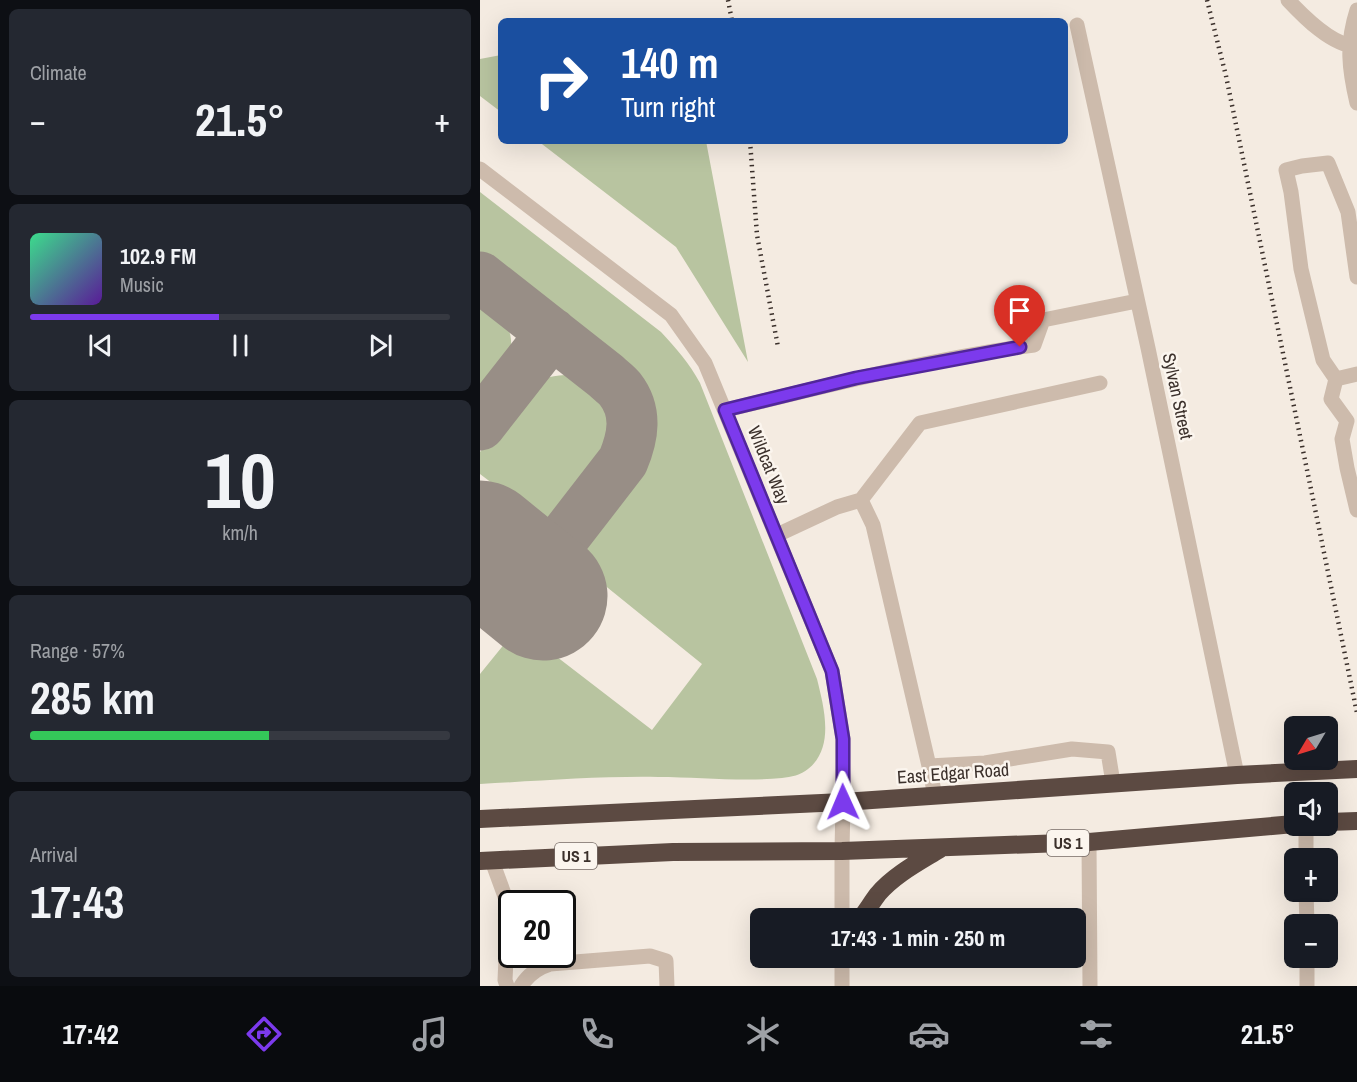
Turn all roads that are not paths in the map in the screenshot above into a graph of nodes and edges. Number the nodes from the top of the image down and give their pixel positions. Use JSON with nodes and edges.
{"nodes":[{"id":1,"x":1288,"y":0,"type":"edge"},
{"id":2,"x":1357,"y":10,"type":"edge"},
{"id":3,"x":1077,"y":25,"type":"dead end"},
{"id":4,"x":1353,"y":46,"type":"edge"},
{"id":5,"x":1357,"y":103,"type":"edge"},
{"id":6,"x":480,"y":169,"type":"edge"},
{"id":7,"x":1357,"y":277,"type":"edge"},
{"id":8,"x":1137,"y":301,"type":"junction"},
{"id":9,"x":1357,"y":374,"type":"edge"},
{"id":10,"x":1336,"y":378,"type":"junction"},
{"id":11,"x":1100,"y":383,"type":"dead end"},
{"id":12,"x":725,"y":410,"type":"junction"},
{"id":13,"x":1352,"y":420,"type":"edge"},
{"id":14,"x":861,"y":500,"type":"junction"},
{"id":15,"x":1357,"y":510,"type":"edge"},
{"id":16,"x":777,"y":535,"type":"junction"},
{"id":17,"x":929,"y":766,"type":"junction"},
{"id":18,"x":1357,"y":769,"type":"edge"},
{"id":19,"x":1237,"y":775,"type":"junction"},
{"id":20,"x":1113,"y":783,"type":"junction"},
{"id":21,"x":935,"y":795,"type":"junction"},
{"id":22,"x":843,"y":802,"type":"junction"},
{"id":23,"x":480,"y":819,"type":"edge"},
{"id":24,"x":1357,"y":821,"type":"edge"},
{"id":25,"x":1338,"y":822,"type":"edge"},
{"id":26,"x":1284,"y":825,"type":"edge"},
{"id":27,"x":1089,"y":842,"type":"junction"},
{"id":28,"x":940,"y":848,"type":"junction"},
{"id":29,"x":842,"y":850,"type":"junction"},
{"id":30,"x":486,"y":861,"type":"edge"},
{"id":31,"x":842,"y":908,"type":"edge"},
{"id":32,"x":868,"y":908,"type":"edge"},
{"id":33,"x":842,"y":968,"type":"edge"},
{"id":34,"x":1307,"y":968,"type":"edge"},
{"id":35,"x":507,"y":986,"type":"edge"},
{"id":36,"x":522,"y":986,"type":"edge"},
{"id":37,"x":667,"y":986,"type":"edge"},
{"id":38,"x":842,"y":986,"type":"edge"},
{"id":39,"x":1090,"y":986,"type":"edge"},
{"id":40,"x":1307,"y":986,"type":"edge"}],
"edges":[{"from":1,"to":4,"type":"street"},
{"from":2,"to":4,"type":"street"},
{"from":3,"to":8,"type":"street","name":"Sylvan Street"},
{"from":4,"to":5,"type":"street"},
{"from":6,"to":12,"type":"street","name":"Wildcat Way"},
{"from":7,"to":10,"type":"street"},
{"from":8,"to":12,"type":"street"},
{"from":8,"to":19,"type":"street","name":"Sylvan Street"},
{"from":9,"to":10,"type":"street"},
{"from":10,"to":13,"type":"street"},
{"from":11,"to":14,"type":"street"},
{"from":12,"to":16,"type":"street","name":"Wildcat Way"},
{"from":13,"to":15,"type":"street"},
{"from":14,"to":16,"type":"street"},
{"from":14,"to":17,"type":"street"},
{"from":16,"to":22,"type":"street","name":"Wildcat Way"},
{"from":17,"to":20,"type":"street"},
{"from":17,"to":21,"type":"street"},
{"from":18,"to":19,"type":"highway","name":"East Edgar Road"},
{"from":19,"to":20,"type":"highway","name":"East Edgar Road"},
{"from":20,"to":21,"type":"highway","name":"East Edgar Road"},
{"from":21,"to":22,"type":"highway","name":"East Edgar Road"},
{"from":22,"to":23,"type":"highway","name":"East Edgar Road"},
{"from":22,"to":29,"type":"street","name":"Wildcat Way"},
{"from":24,"to":25,"type":"highway"},
{"from":26,"to":27,"type":"highway","number":"US 1"},
{"from":27,"to":28,"type":"highway","number":"US 1"},
{"from":27,"to":39,"type":"street"},
{"from":28,"to":29,"type":"highway","number":"US 1"},
{"from":28,"to":32,"type":"highway"},
{"from":29,"to":30,"type":"highway","number":"US 1"},
{"from":29,"to":31,"type":"street","name":"Wildcat Way"},
{"from":30,"to":35,"type":"street"},
{"from":33,"to":38,"type":"street"},
{"from":34,"to":40,"type":"street"},
{"from":36,"to":37,"type":"street"}]}
